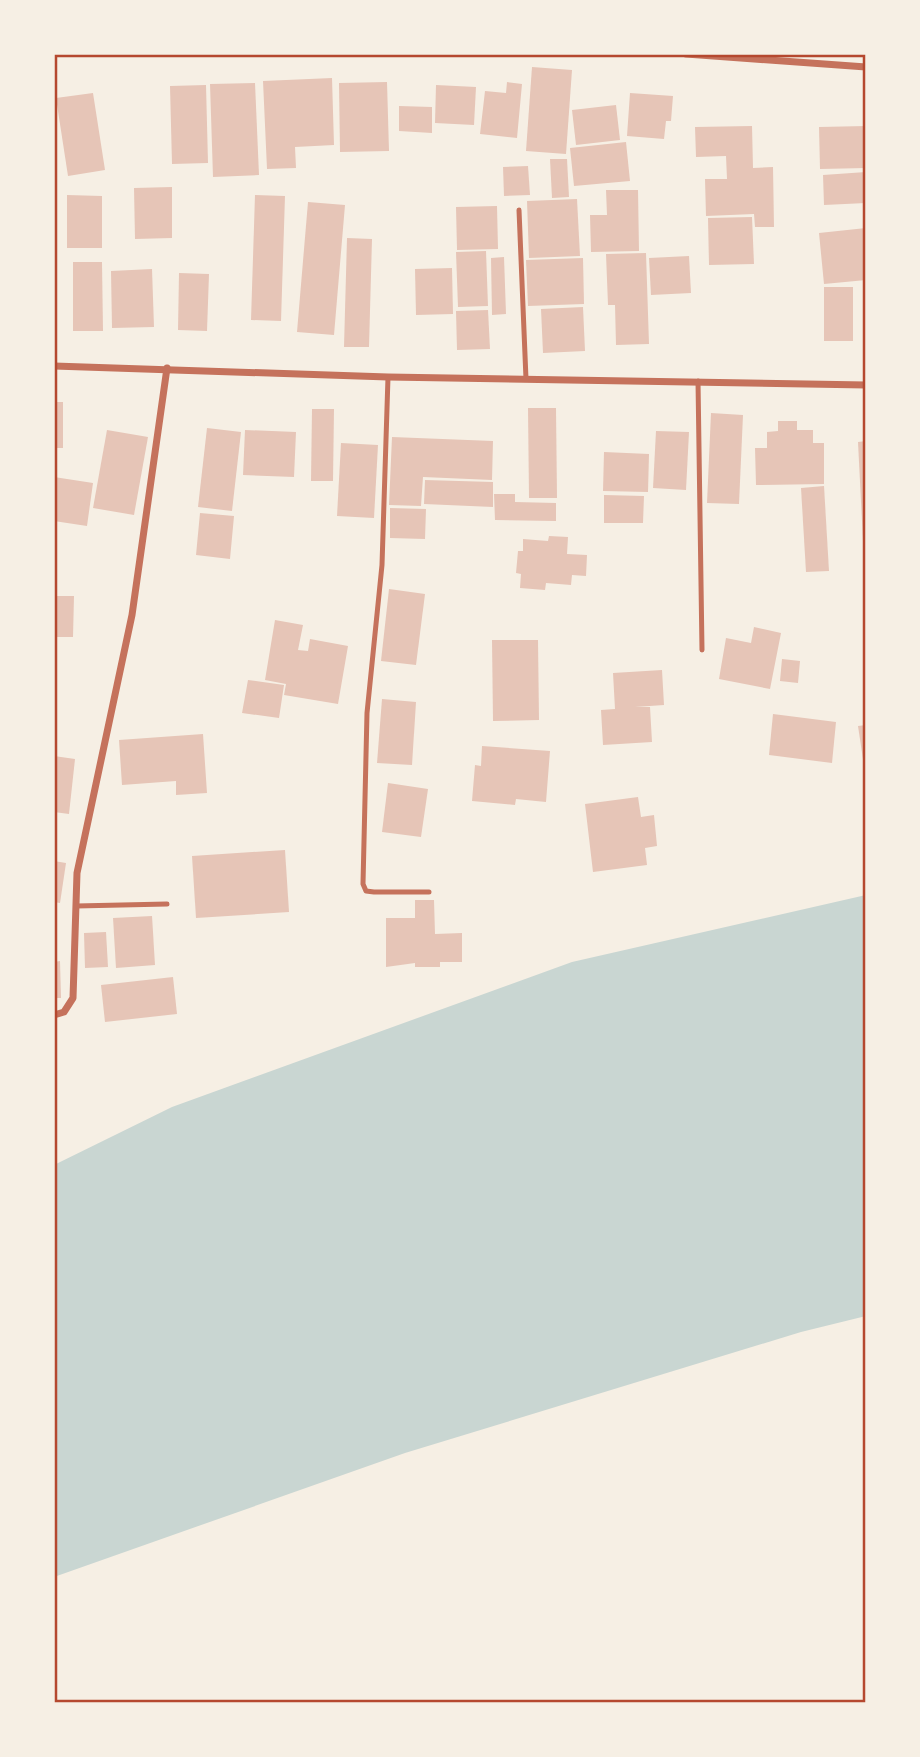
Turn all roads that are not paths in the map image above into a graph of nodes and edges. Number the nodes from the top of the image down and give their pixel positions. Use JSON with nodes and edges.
{"nodes":[{"id":1,"x":686,"y":54,"type":"edge"},
{"id":2,"x":866,"y":67,"type":"edge"},
{"id":3,"x":519,"y":210,"type":"dead end"},
{"id":4,"x":54,"y":366,"type":"edge"},
{"id":5,"x":167,"y":368,"type":"junction"},
{"id":6,"x":388,"y":377,"type":"junction"},
{"id":7,"x":526,"y":379,"type":"junction"},
{"id":8,"x":698,"y":381,"type":"junction"},
{"id":9,"x":866,"y":385,"type":"edge"},
{"id":10,"x":702,"y":650,"type":"dead end"},
{"id":11,"x":429,"y":892,"type":"dead end"},
{"id":12,"x":167,"y":904,"type":"dead end"},
{"id":13,"x":76,"y":906,"type":"junction"},
{"id":14,"x":54,"y":1015,"type":"edge"}],
"edges":[{"from":1,"to":2,"type":"street"},
{"from":3,"to":7,"type":"lane"},
{"from":4,"to":5,"type":"street"},
{"from":5,"to":6,"type":"street"},
{"from":5,"to":13,"type":"street"},
{"from":6,"to":7,"type":"street"},
{"from":6,"to":11,"type":"lane"},
{"from":7,"to":8,"type":"street"},
{"from":8,"to":9,"type":"street"},
{"from":8,"to":10,"type":"lane"},
{"from":12,"to":13,"type":"lane"},
{"from":13,"to":14,"type":"street"}]}
